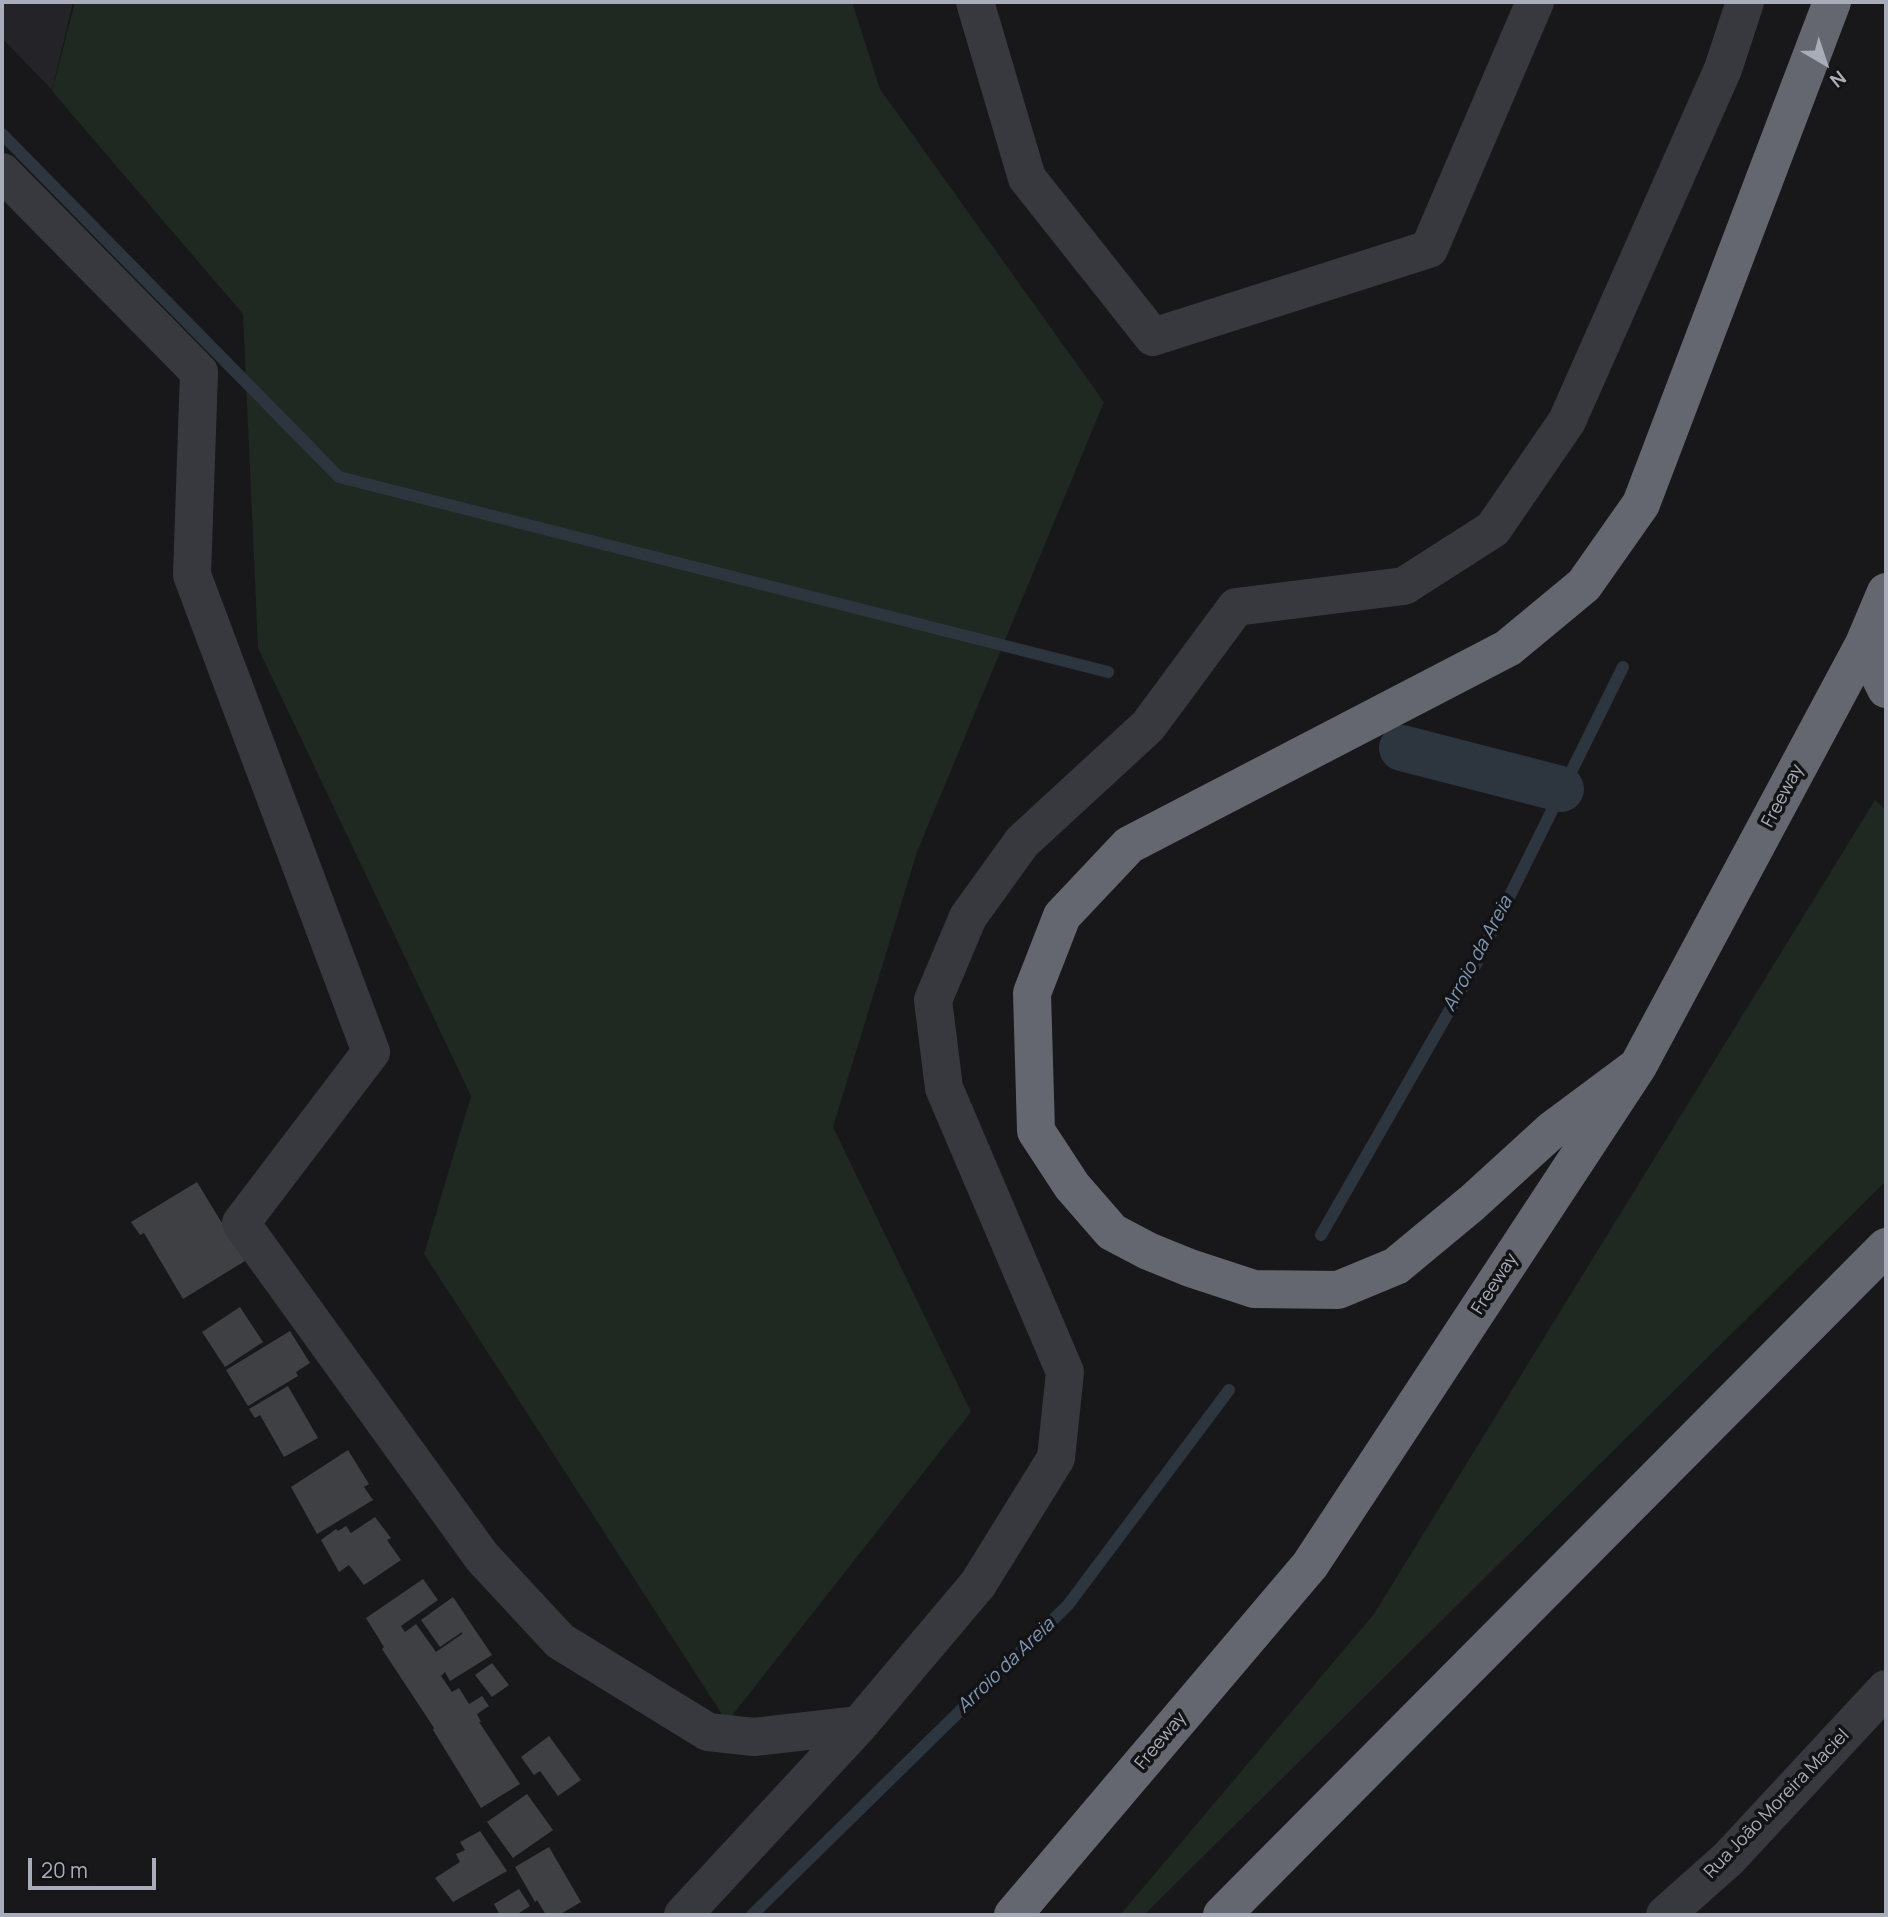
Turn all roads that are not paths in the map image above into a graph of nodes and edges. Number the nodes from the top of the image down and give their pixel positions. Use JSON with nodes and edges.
{"nodes":[{"id":1,"x":975,"y":2,"type":"edge"},
{"id":2,"x":1535,"y":2,"type":"edge"},
{"id":3,"x":1745,"y":2,"type":"edge"},
{"id":4,"x":1832,"y":2,"type":"edge"},
{"id":5,"x":2,"y":172,"type":"edge"},
{"id":6,"x":1886,"y":592,"type":"edge"},
{"id":7,"x":1864,"y":644,"type":"junction"},
{"id":8,"x":1886,"y":690,"type":"edge"},
{"id":9,"x":1638,"y":1066,"type":"junction"},
{"id":10,"x":1886,"y":1247,"type":"edge"},
{"id":11,"x":1886,"y":1689,"type":"edge"},
{"id":12,"x":859,"y":1725,"type":"junction"},
{"id":13,"x":683,"y":1915,"type":"edge"},
{"id":14,"x":1013,"y":1915,"type":"edge"},
{"id":15,"x":1222,"y":1915,"type":"edge"},
{"id":16,"x":1665,"y":1915,"type":"edge"}],
"edges":[{"from":1,"to":2,"type":"street"},
{"from":3,"to":12,"type":"street"},
{"from":4,"to":9,"type":"highway"},
{"from":5,"to":12,"type":"street"},
{"from":6,"to":7,"type":"highway","name":"Freeway"},
{"from":7,"to":8,"type":"highway"},
{"from":7,"to":9,"type":"highway","name":"Freeway"},
{"from":9,"to":14,"type":"highway","name":"Freeway"},
{"from":10,"to":15,"type":"highway"},
{"from":11,"to":16,"type":"street","name":"Rua João Moreira Maciel"},
{"from":12,"to":13,"type":"street"}]}
